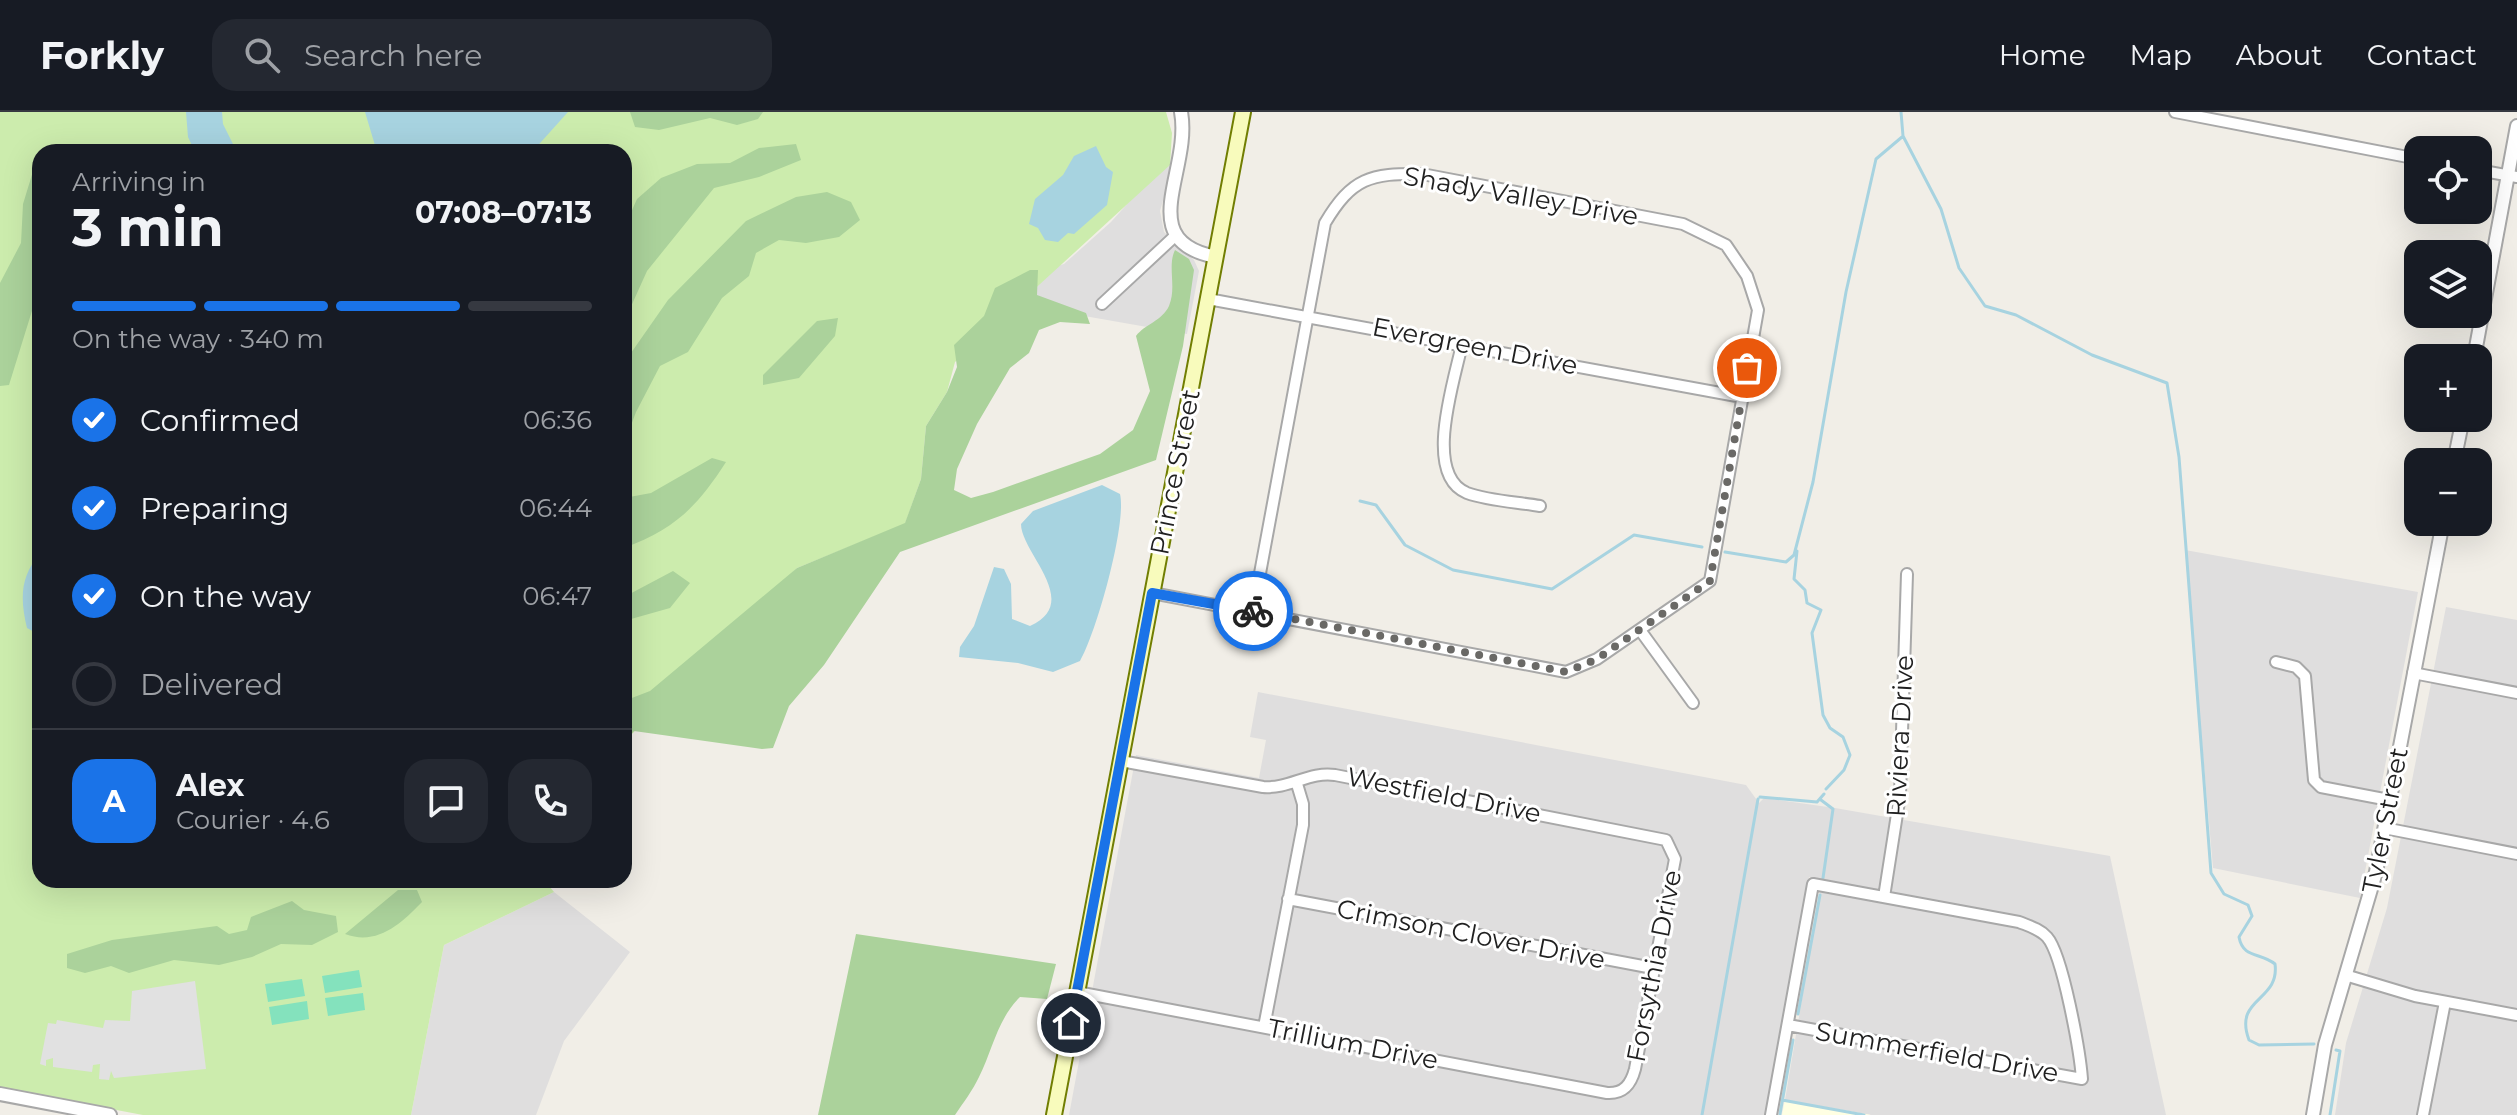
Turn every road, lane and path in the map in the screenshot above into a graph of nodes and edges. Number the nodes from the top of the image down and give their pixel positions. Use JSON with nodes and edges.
{"nodes":[{"id":1,"x":1181,"y":112,"type":"edge"},
{"id":2,"x":1243,"y":112,"type":"edge"},
{"id":3,"x":2175,"y":112,"type":"edge"},
{"id":4,"x":2517,"y":126,"type":"edge"},
{"id":5,"x":2404,"y":156,"type":"edge"},
{"id":6,"x":2492,"y":173,"type":"edge"},
{"id":7,"x":2512,"y":177,"type":"edge"},
{"id":8,"x":1175,"y":236,"type":"junction"},
{"id":9,"x":1216,"y":257,"type":"junction"},
{"id":10,"x":1208,"y":299,"type":"junction"},
{"id":11,"x":1102,"y":304,"type":"dead end"},
{"id":12,"x":1306,"y":314,"type":"junction"},
{"id":13,"x":1462,"y":344,"type":"junction"},
{"id":14,"x":2477,"y":344,"type":"edge"},
{"id":15,"x":1742,"y":397,"type":"junction"},
{"id":16,"x":1540,"y":506,"type":"dead end"},
{"id":17,"x":2440,"y":536,"type":"edge"},
{"id":18,"x":1907,"y":574,"type":"dead end"},
{"id":19,"x":1152,"y":593,"type":"junction"},
{"id":20,"x":1253,"y":611,"type":"junction"},
{"id":21,"x":1640,"y":630,"type":"junction"},
{"id":22,"x":2276,"y":662,"type":"dead end"},
{"id":23,"x":2413,"y":673,"type":"junction"},
{"id":24,"x":2517,"y":693,"type":"edge"},
{"id":25,"x":1693,"y":703,"type":"dead end"},
{"id":26,"x":1121,"y":761,"type":"junction"},
{"id":27,"x":1297,"y":784,"type":"junction"},
{"id":28,"x":2389,"y":800,"type":"junction"},
{"id":29,"x":2384,"y":828,"type":"junction"},
{"id":30,"x":1671,"y":845,"type":"joint"},
{"id":31,"x":2517,"y":854,"type":"edge"},
{"id":32,"x":1884,"y":897,"type":"junction"},
{"id":33,"x":1288,"y":899,"type":"junction"},
{"id":34,"x":1653,"y":968,"type":"junction"},
{"id":35,"x":2345,"y":975,"type":"junction"},
{"id":36,"x":1077,"y":992,"type":"junction"},
{"id":37,"x":2445,"y":1002,"type":"junction"},
{"id":38,"x":2517,"y":1015,"type":"edge"},
{"id":39,"x":1788,"y":1025,"type":"junction"},
{"id":40,"x":1264,"y":1027,"type":"junction"},
{"id":41,"x":1628,"y":1086,"type":"joint"},
{"id":42,"x":0,"y":1094,"type":"edge"},
{"id":43,"x":110,"y":1115,"type":"edge"},
{"id":44,"x":1054,"y":1115,"type":"edge"},
{"id":45,"x":1771,"y":1115,"type":"edge"},
{"id":46,"x":2313,"y":1115,"type":"edge"},
{"id":47,"x":2423,"y":1115,"type":"edge"}],
"edges":[{"from":1,"to":8,"type":"street"},
{"from":2,"to":9,"type":"main road","name":"Prince Street"},
{"from":3,"to":5,"type":"street"},
{"from":4,"to":7,"type":"street"},
{"from":6,"to":7,"type":"street"},
{"from":7,"to":14,"type":"street"},
{"from":8,"to":9,"type":"street"},
{"from":8,"to":11,"type":"street"},
{"from":9,"to":10,"type":"main road","name":"Prince Street"},
{"from":10,"to":12,"type":"street","name":"Evergreen Drive"},
{"from":10,"to":19,"type":"main road","name":"Prince Street"},
{"from":12,"to":13,"type":"street","name":"Evergreen Drive"},
{"from":12,"to":15,"type":"street","name":"Shady Valley Drive"},
{"from":12,"to":20,"type":"street","name":"Shady Valley Drive"},
{"from":13,"to":15,"type":"street","name":"Evergreen Drive"},
{"from":13,"to":16,"type":"street"},
{"from":15,"to":21,"type":"street","name":"Shady Valley Drive"},
{"from":17,"to":23,"type":"street","name":"Tyler Street"},
{"from":18,"to":32,"type":"street","name":"Riviera Drive"},
{"from":19,"to":20,"type":"street"},
{"from":19,"to":26,"type":"main road","name":"Prince Street"},
{"from":20,"to":21,"type":"street"},
{"from":21,"to":25,"type":"street"},
{"from":22,"to":28,"type":"street"},
{"from":23,"to":24,"type":"street"},
{"from":23,"to":28,"type":"street","name":"Tyler Street"},
{"from":26,"to":27,"type":"street","name":"Westfield Drive"},
{"from":26,"to":36,"type":"main road","name":"Prince Street"},
{"from":27,"to":30,"type":"street","name":"Westfield Drive"},
{"from":27,"to":33,"type":"street"},
{"from":28,"to":29,"type":"street","name":"Tyler Street"},
{"from":29,"to":31,"type":"street"},
{"from":29,"to":35,"type":"street","name":"Tyler Street"},
{"from":30,"to":34,"type":"street","name":"Forsythia Drive"},
{"from":32,"to":39,"type":"street","name":"Summerfield Drive"},
{"from":32,"to":39,"type":"street","name":"Summerfield Drive"},
{"from":33,"to":34,"type":"street","name":"Crimson Clover Drive"},
{"from":33,"to":40,"type":"street"},
{"from":34,"to":41,"type":"street","name":"Forsythia Drive"},
{"from":35,"to":37,"type":"street"},
{"from":35,"to":46,"type":"street","name":"Tyler Street"},
{"from":36,"to":40,"type":"street","name":"Trillium Drive"},
{"from":36,"to":44,"type":"main road","name":"Prince Street"},
{"from":37,"to":38,"type":"street"},
{"from":37,"to":47,"type":"street"},
{"from":39,"to":45,"type":"street"},
{"from":40,"to":41,"type":"street","name":"Trillium Drive"},
{"from":42,"to":43,"type":"street"}]}
